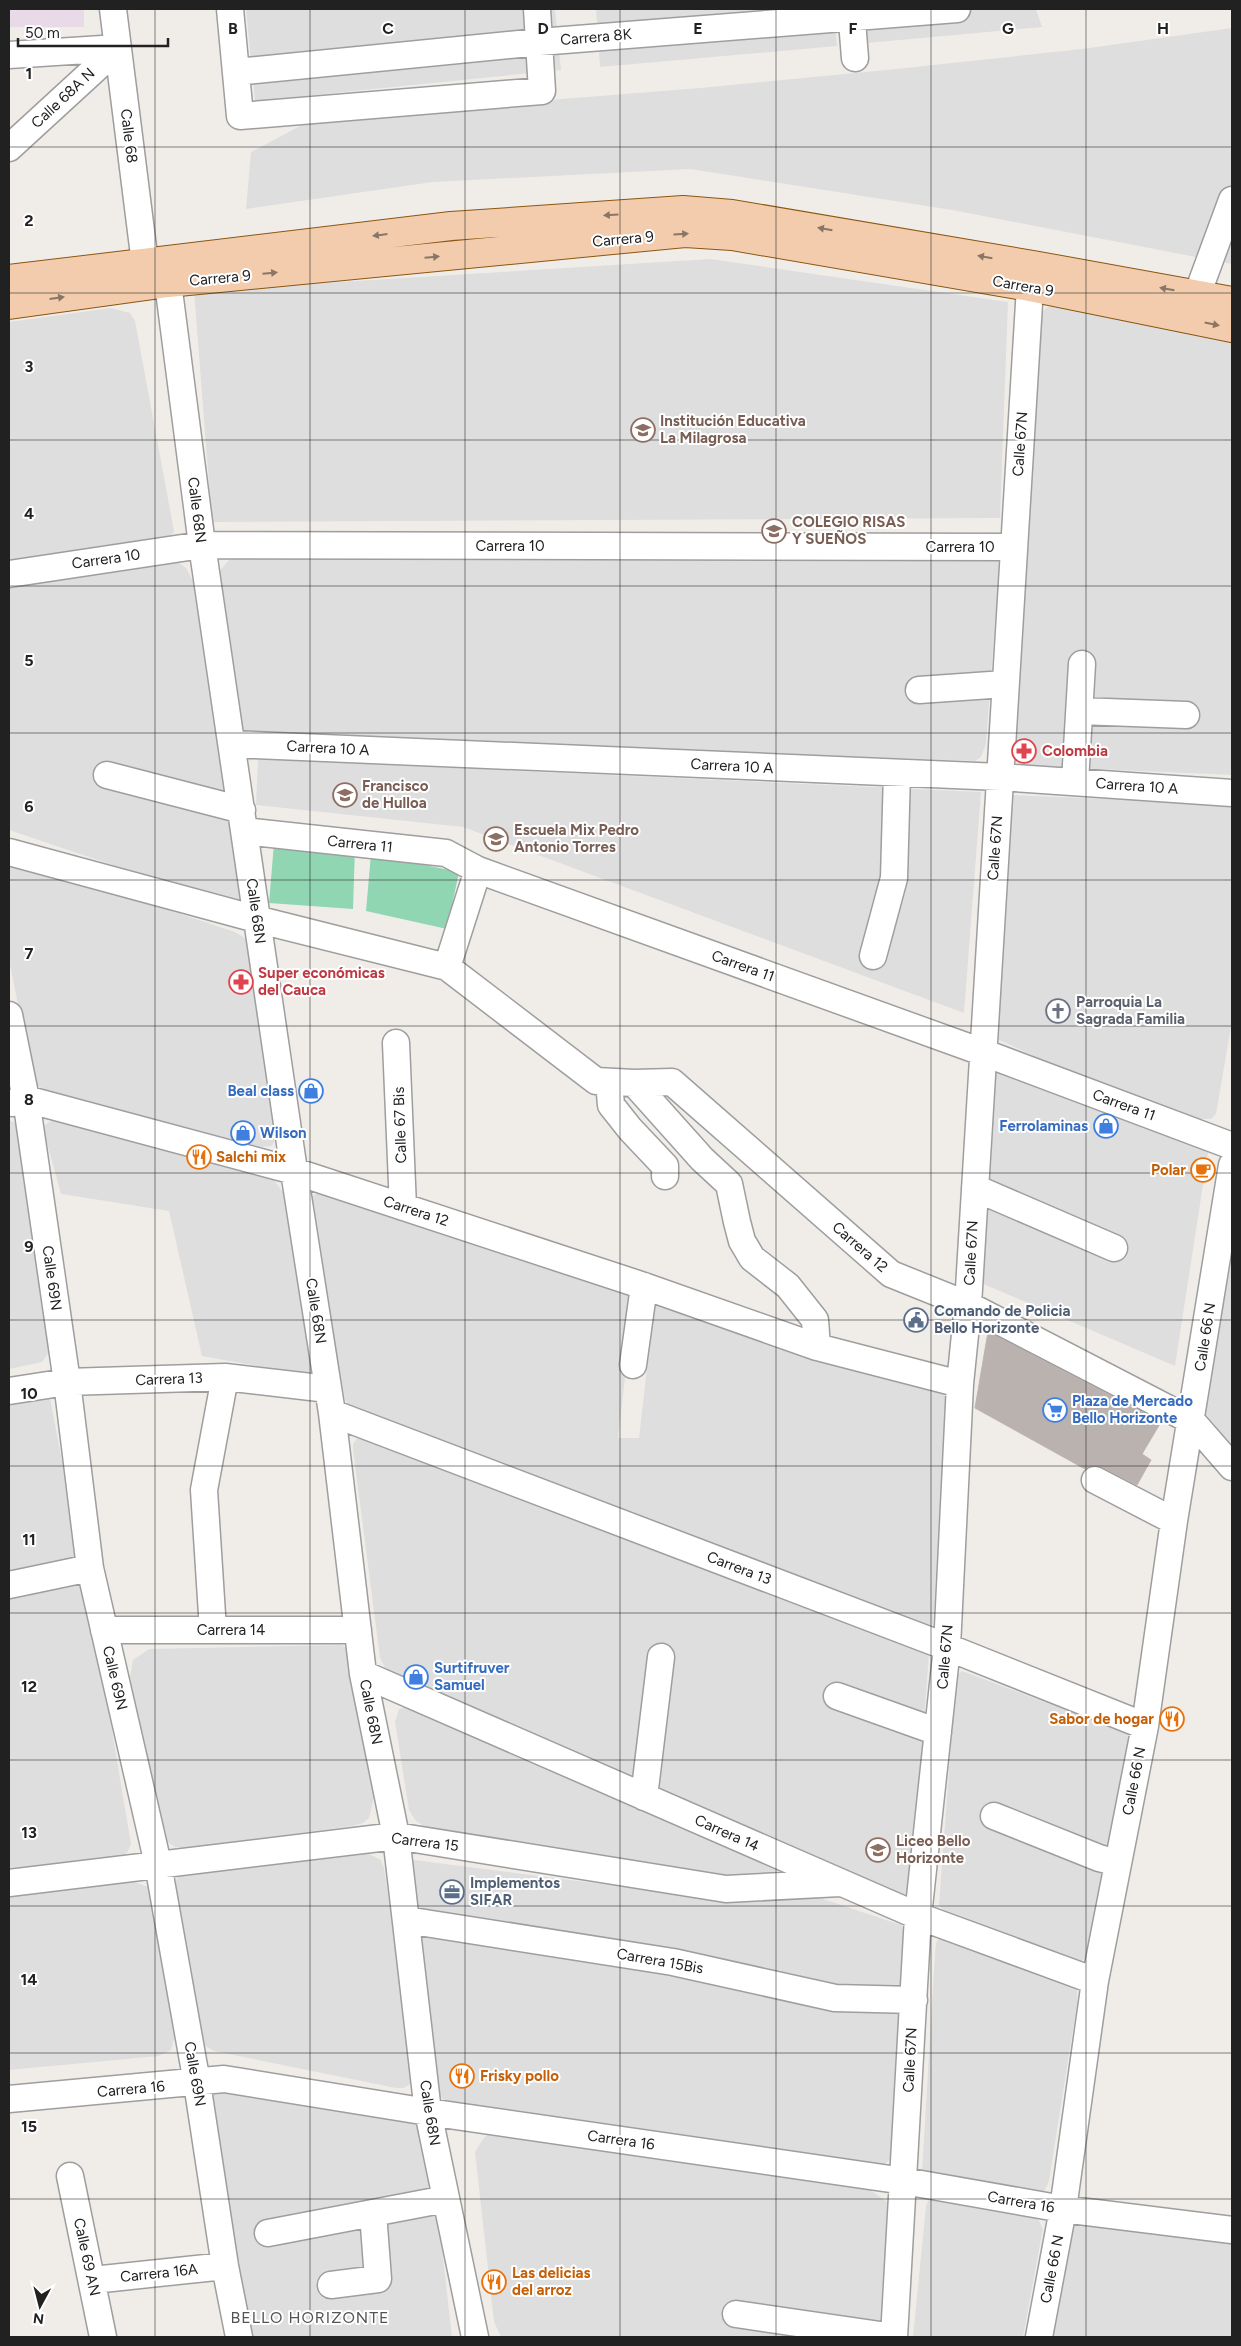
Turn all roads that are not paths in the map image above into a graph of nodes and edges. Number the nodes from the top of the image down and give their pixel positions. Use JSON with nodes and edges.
{"nodes":[{"id":1,"x":113,"y":9,"type":"edge"},
{"id":2,"x":230,"y":9,"type":"edge"},
{"id":3,"x":536,"y":9,"type":"edge"},
{"id":4,"x":957,"y":9,"type":"edge"},
{"id":5,"x":851,"y":13,"type":"edge"},
{"id":6,"x":539,"y":42,"type":"junction"},
{"id":7,"x":118,"y":48,"type":"junction"},
{"id":8,"x":9,"y":55,"type":"edge"},
{"id":9,"x":855,"y":58,"type":"dead end"},
{"id":10,"x":236,"y":72,"type":"junction"},
{"id":11,"x":9,"y":148,"type":"edge"},
{"id":12,"x":1232,"y":200,"type":"edge"},
{"id":13,"x":145,"y":263,"type":"junction"},
{"id":14,"x":9,"y":279,"type":"edge"},
{"id":15,"x":168,"y":283,"type":"junction"},
{"id":16,"x":1030,"y":287,"type":"junction"},
{"id":17,"x":1198,"y":295,"type":"junction"},
{"id":18,"x":1232,"y":301,"type":"edge"},
{"id":19,"x":9,"y":305,"type":"edge"},
{"id":20,"x":1232,"y":328,"type":"edge"},
{"id":21,"x":202,"y":545,"type":"junction"},
{"id":22,"x":1014,"y":547,"type":"junction"},
{"id":23,"x":9,"y":574,"type":"edge"},
{"id":24,"x":1082,"y":664,"type":"dead end"},
{"id":25,"x":1006,"y":684,"type":"junction"},
{"id":26,"x":919,"y":690,"type":"dead end"},
{"id":27,"x":1080,"y":711,"type":"junction"},
{"id":28,"x":1186,"y":715,"type":"dead end"},
{"id":29,"x":232,"y":744,"type":"junction"},
{"id":30,"x":897,"y":773,"type":"junction"},
{"id":31,"x":107,"y":775,"type":"dead end"},
{"id":32,"x":1000,"y":777,"type":"junction"},
{"id":33,"x":1075,"y":782,"type":"junction"},
{"id":34,"x":1232,"y":793,"type":"edge"},
{"id":35,"x":243,"y":820,"type":"junction"},
{"id":36,"x":9,"y":852,"type":"edge"},
{"id":37,"x":478,"y":870,"type":"junction"},
{"id":38,"x":256,"y":919,"type":"junction"},
{"id":39,"x":873,"y":956,"type":"dead end"},
{"id":40,"x":447,"y":967,"type":"junction"},
{"id":41,"x":10,"y":1028,"type":"edge"},
{"id":42,"x":396,"y":1043,"type":"dead end"},
{"id":43,"x":982,"y":1052,"type":"junction"},
{"id":44,"x":621,"y":1083,"type":"junction"},
{"id":45,"x":18,"y":1102,"type":"edge"},
{"id":46,"x":1232,"y":1146,"type":"edge"},
{"id":47,"x":1232,"y":1165,"type":"edge"},
{"id":48,"x":294,"y":1171,"type":"junction"},
{"id":49,"x":665,"y":1176,"type":"dead end"},
{"id":50,"x":975,"y":1188,"type":"junction"},
{"id":51,"x":403,"y":1207,"type":"junction"},
{"id":52,"x":1114,"y":1248,"type":"dead end"},
{"id":53,"x":644,"y":1286,"type":"junction"},
{"id":54,"x":968,"y":1305,"type":"junction"},
{"id":55,"x":817,"y":1347,"type":"junction"},
{"id":56,"x":633,"y":1365,"type":"dead end"},
{"id":57,"x":225,"y":1377,"type":"junction"},
{"id":58,"x":67,"y":1382,"type":"junction"},
{"id":59,"x":960,"y":1384,"type":"junction"},
{"id":60,"x":9,"y":1391,"type":"edge"},
{"id":61,"x":330,"y":1401,"type":"junction"},
{"id":62,"x":1192,"y":1421,"type":"junction"},
{"id":63,"x":1232,"y":1467,"type":"edge"},
{"id":64,"x":1095,"y":1480,"type":"dead end"},
{"id":65,"x":1174,"y":1521,"type":"junction"},
{"id":66,"x":90,"y":1568,"type":"junction"},
{"id":67,"x":9,"y":1585,"type":"edge"},
{"id":68,"x":104,"y":1630,"type":"junction"},
{"id":69,"x":213,"y":1630,"type":"junction"},
{"id":70,"x":358,"y":1630,"type":"junction"},
{"id":71,"x":947,"y":1647,"type":"junction"},
{"id":72,"x":661,"y":1657,"type":"dead end"},
{"id":73,"x":363,"y":1674,"type":"junction"},
{"id":74,"x":837,"y":1696,"type":"dead end"},
{"id":75,"x":1145,"y":1726,"type":"junction"},
{"id":76,"x":938,"y":1732,"type":"junction"},
{"id":77,"x":644,"y":1797,"type":"junction"},
{"id":78,"x":994,"y":1816,"type":"dead end"},
{"id":79,"x":396,"y":1836,"type":"junction"},
{"id":80,"x":1118,"y":1863,"type":"junction"},
{"id":81,"x":158,"y":1864,"type":"junction"},
{"id":82,"x":9,"y":1883,"type":"edge"},
{"id":83,"x":840,"y":1883,"type":"junction"},
{"id":84,"x":918,"y":1916,"type":"junction"},
{"id":85,"x":406,"y":1920,"type":"junction"},
{"id":86,"x":1095,"y":1981,"type":"junction"},
{"id":87,"x":914,"y":2000,"type":"junction"},
{"id":88,"x":197,"y":2083,"type":"junction"},
{"id":89,"x":9,"y":2100,"type":"edge"},
{"id":90,"x":428,"y":2112,"type":"junction"},
{"id":91,"x":70,"y":2176,"type":"dead end"},
{"id":92,"x":904,"y":2181,"type":"junction"},
{"id":93,"x":446,"y":2199,"type":"junction"},
{"id":94,"x":1063,"y":2209,"type":"junction"},
{"id":95,"x":373,"y":2213,"type":"junction"},
{"id":96,"x":1232,"y":2230,"type":"edge"},
{"id":97,"x":268,"y":2233,"type":"dead end"},
{"id":98,"x":225,"y":2266,"type":"junction"},
{"id":99,"x":93,"y":2280,"type":"junction"},
{"id":100,"x":331,"y":2285,"type":"dead end"},
{"id":101,"x":736,"y":2314,"type":"dead end"},
{"id":102,"x":103,"y":2337,"type":"edge"},
{"id":103,"x":239,"y":2337,"type":"edge"},
{"id":104,"x":475,"y":2337,"type":"edge"},
{"id":105,"x":894,"y":2337,"type":"edge"},
{"id":106,"x":1039,"y":2337,"type":"edge"}],
"edges":[{"from":1,"to":7,"type":"street","name":"Calle 68"},
{"from":2,"to":10,"type":"street"},
{"from":3,"to":6,"type":"street"},
{"from":4,"to":5,"type":"street","name":"Carrera 8K"},
{"from":5,"to":6,"type":"street","name":"Carrera 8K"},
{"from":5,"to":9,"type":"street"},
{"from":6,"to":10,"type":"street","name":"Carrera 8K"},
{"from":6,"to":10,"type":"street"},
{"from":7,"to":8,"type":"street"},
{"from":7,"to":11,"type":"street","name":"Calle 68A N"},
{"from":7,"to":13,"type":"street","name":"Calle 68"},
{"from":12,"to":17,"type":"street"},
{"from":13,"to":14,"type":"main road","name":"Carrera 9"},
{"from":17,"to":13,"type":"main road","name":"Carrera 9","one_way":true},
{"from":15,"to":16,"type":"main road","name":"Carrera 9","one_way":true},
{"from":19,"to":15,"type":"main road","name":"Carrera 9","one_way":true},
{"from":15,"to":21,"type":"street","name":"Calle 68N"},
{"from":16,"to":20,"type":"main road","name":"Carrera 9","one_way":true},
{"from":16,"to":22,"type":"street","name":"Calle 67N"},
{"from":17,"to":18,"type":"main road","name":"Carrera 9"},
{"from":21,"to":22,"type":"street","name":"Carrera 10"},
{"from":21,"to":23,"type":"street","name":"Carrera 10"},
{"from":21,"to":29,"type":"street","name":"Calle 68N"},
{"from":22,"to":25,"type":"street","name":"Calle 67N"},
{"from":24,"to":27,"type":"street"},
{"from":25,"to":26,"type":"street"},
{"from":25,"to":32,"type":"street","name":"Calle 67N"},
{"from":27,"to":28,"type":"street"},
{"from":27,"to":33,"type":"street"},
{"from":29,"to":30,"type":"street","name":"Carrera 10 A"},
{"from":29,"to":35,"type":"street","name":"Calle 68N"},
{"from":30,"to":32,"type":"street","name":"Carrera 10 A"},
{"from":30,"to":39,"type":"street"},
{"from":31,"to":35,"type":"street","name":"Carrera 11"},
{"from":32,"to":33,"type":"street","name":"Carrera 10 A"},
{"from":32,"to":43,"type":"street","name":"Calle 67N"},
{"from":33,"to":34,"type":"street","name":"Carrera 10 A"},
{"from":35,"to":37,"type":"street","name":"Carrera 11"},
{"from":35,"to":38,"type":"street","name":"Calle 68N"},
{"from":36,"to":38,"type":"street"},
{"from":37,"to":40,"type":"street"},
{"from":37,"to":43,"type":"street","name":"Carrera 11"},
{"from":38,"to":40,"type":"street","name":"Carrera 12"},
{"from":38,"to":48,"type":"street","name":"Calle 68N"},
{"from":40,"to":44,"type":"street","name":"Carrera 12"},
{"from":41,"to":45,"type":"street","name":"Calle 69N"},
{"from":42,"to":51,"type":"street","name":"Calle 67 Bis"},
{"from":43,"to":46,"type":"street","name":"Carrera 11"},
{"from":43,"to":50,"type":"street","name":"Calle 67N"},
{"from":44,"to":49,"type":"street"},
{"from":44,"to":54,"type":"street","name":"Carrera 12"},
{"from":44,"to":55,"type":"street","name":"Carrera 12"},
{"from":45,"to":48,"type":"street","name":"Carrera 12"},
{"from":45,"to":58,"type":"street","name":"Calle 69N"},
{"from":47,"to":62,"type":"street","name":"Calle 66 N"},
{"from":48,"to":51,"type":"street","name":"Carrera 12"},
{"from":48,"to":61,"type":"street","name":"Calle 68N"},
{"from":50,"to":52,"type":"street"},
{"from":50,"to":54,"type":"street","name":"Calle 67N"},
{"from":51,"to":53,"type":"street","name":"Carrera 12"},
{"from":53,"to":55,"type":"street","name":"Carrera 12"},
{"from":53,"to":56,"type":"street"},
{"from":54,"to":59,"type":"street","name":"Calle 67N"},
{"from":54,"to":62,"type":"street","name":"Carrera 12"},
{"from":55,"to":59,"type":"street","name":"Carrera 12"},
{"from":57,"to":58,"type":"street","name":"Carrera 13"},
{"from":57,"to":61,"type":"street","name":"Carrera 13"},
{"from":57,"to":69,"type":"street"},
{"from":58,"to":60,"type":"street","name":"Carrera 13"},
{"from":58,"to":66,"type":"street","name":"Calle 69N"},
{"from":59,"to":71,"type":"street","name":"Calle 67N"},
{"from":61,"to":70,"type":"street","name":"Calle 68N"},
{"from":61,"to":71,"type":"street","name":"Carrera 13"},
{"from":62,"to":63,"type":"street","name":"Carrera 12"},
{"from":62,"to":65,"type":"street","name":"Calle 66 N"},
{"from":64,"to":65,"type":"street"},
{"from":65,"to":75,"type":"street","name":"Calle 66 N"},
{"from":66,"to":67,"type":"street"},
{"from":66,"to":68,"type":"street","name":"Calle 69N"},
{"from":68,"to":69,"type":"street","name":"Carrera 14"},
{"from":68,"to":81,"type":"street","name":"Calle 69N"},
{"from":69,"to":70,"type":"street","name":"Carrera 14"},
{"from":70,"to":73,"type":"street","name":"Calle 68N"},
{"from":71,"to":75,"type":"street","name":"Carrera 13"},
{"from":71,"to":76,"type":"street","name":"Calle 67N"},
{"from":72,"to":77,"type":"street"},
{"from":73,"to":77,"type":"street","name":"Carrera 14"},
{"from":73,"to":79,"type":"street","name":"Calle 68N"},
{"from":74,"to":76,"type":"street"},
{"from":75,"to":80,"type":"street","name":"Calle 66 N"},
{"from":76,"to":84,"type":"street","name":"Calle 67N"},
{"from":77,"to":83,"type":"street","name":"Carrera 14"},
{"from":78,"to":80,"type":"street"},
{"from":79,"to":81,"type":"street","name":"Carrera 15"},
{"from":79,"to":83,"type":"street","name":"Carrera 15"},
{"from":79,"to":85,"type":"street","name":"Calle 68N"},
{"from":80,"to":86,"type":"street","name":"Calle 66 N"},
{"from":81,"to":82,"type":"street","name":"Carrera 15"},
{"from":81,"to":88,"type":"street","name":"Calle 69N"},
{"from":83,"to":84,"type":"street","name":"Carrera 14"},
{"from":84,"to":86,"type":"street","name":"Carrera 14"},
{"from":84,"to":87,"type":"street","name":"Calle 67N"},
{"from":85,"to":87,"type":"street","name":"Carrera 15Bis"},
{"from":85,"to":90,"type":"street","name":"Calle 68N"},
{"from":86,"to":94,"type":"street","name":"Calle 66 N"},
{"from":87,"to":92,"type":"street","name":"Calle 67N"},
{"from":88,"to":89,"type":"street","name":"Carrera 16"},
{"from":88,"to":90,"type":"street","name":"Carrera 16"},
{"from":88,"to":98,"type":"street","name":"Calle 69N"},
{"from":90,"to":92,"type":"street","name":"Carrera 16"},
{"from":90,"to":93,"type":"street","name":"Calle 68N"},
{"from":91,"to":99,"type":"street","name":"Calle 69 AN"},
{"from":92,"to":94,"type":"street","name":"Carrera 16"},
{"from":92,"to":105,"type":"street","name":"Calle 67N"},
{"from":93,"to":95,"type":"street"},
{"from":93,"to":104,"type":"street","name":"Calle 68N"},
{"from":94,"to":96,"type":"street","name":"Carrera 16"},
{"from":94,"to":106,"type":"street","name":"Calle 66 N"},
{"from":95,"to":97,"type":"street"},
{"from":95,"to":100,"type":"street"},
{"from":98,"to":99,"type":"street","name":"Carrera 16A"},
{"from":98,"to":103,"type":"street","name":"Calle 69N"},
{"from":99,"to":102,"type":"street","name":"Calle 69 AN"},
{"from":101,"to":105,"type":"street"}]}
